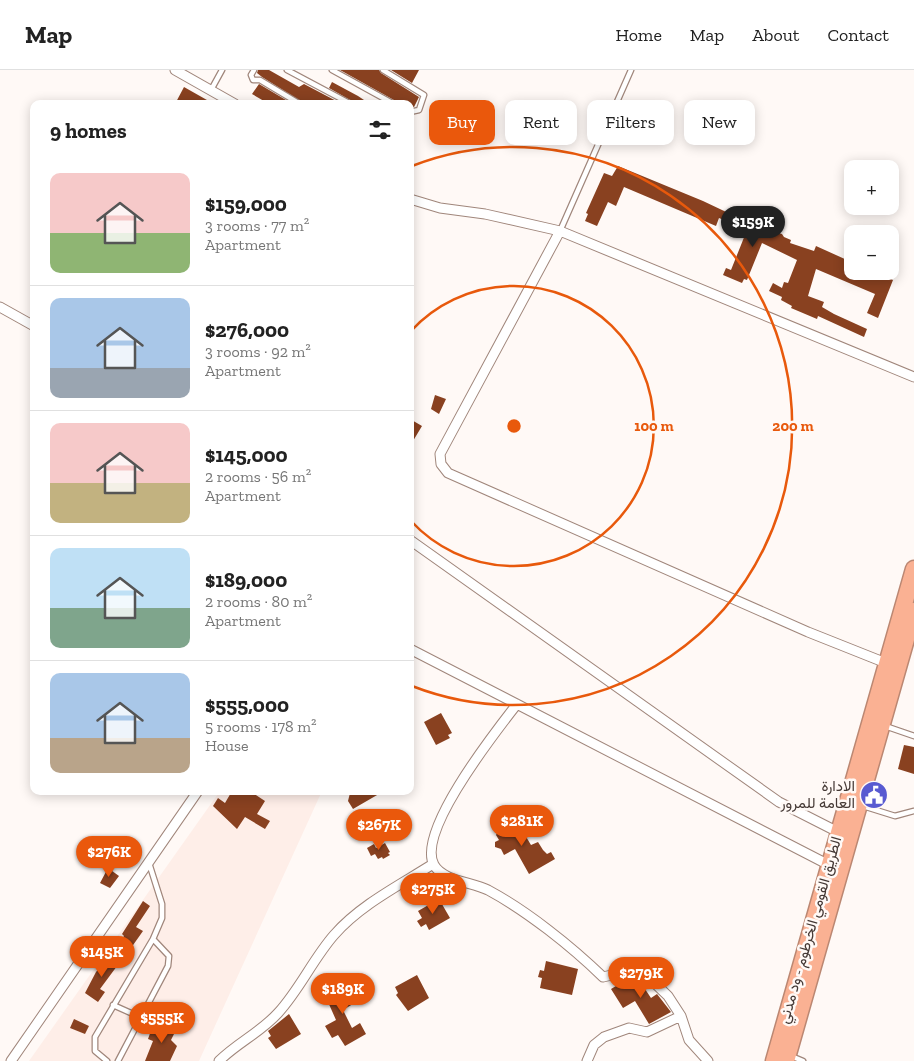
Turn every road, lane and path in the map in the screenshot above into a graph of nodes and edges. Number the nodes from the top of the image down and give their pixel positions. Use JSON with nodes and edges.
{"nodes":[{"id":1,"x":175,"y":70,"type":"edge"},
{"id":2,"x":222,"y":70,"type":"edge"},
{"id":3,"x":254,"y":70,"type":"edge"},
{"id":4,"x":287,"y":70,"type":"edge"},
{"id":5,"x":332,"y":70,"type":"edge"},
{"id":6,"x":382,"y":70,"type":"edge"},
{"id":7,"x":631,"y":70,"type":"edge"},
{"id":8,"x":184,"y":73,"type":"edge"},
{"id":9,"x":211,"y":90,"type":"junction"},
{"id":10,"x":228,"y":100,"type":"edge"},
{"id":11,"x":293,"y":100,"type":"edge"},
{"id":12,"x":343,"y":100,"type":"edge"},
{"id":13,"x":387,"y":100,"type":"edge"},
{"id":14,"x":414,"y":111,"type":"edge"},
{"id":15,"x":414,"y":200,"type":"edge"},
{"id":16,"x":560,"y":231,"type":"junction"},
{"id":17,"x":0,"y":307,"type":"edge"},
{"id":18,"x":30,"y":324,"type":"edge"},
{"id":19,"x":914,"y":377,"type":"edge"},
{"id":20,"x":414,"y":543,"type":"edge"},
{"id":21,"x":914,"y":569,"type":"edge"},
{"id":22,"x":914,"y":611,"type":"edge"},
{"id":23,"x":911,"y":631,"type":"edge"},
{"id":24,"x":414,"y":651,"type":"edge"},
{"id":25,"x":892,"y":666,"type":"junction"},
{"id":26,"x":517,"y":704,"type":"junction"},
{"id":27,"x":881,"y":724,"type":"junction"},
{"id":28,"x":914,"y":736,"type":"edge"},
{"id":29,"x":195,"y":795,"type":"edge"},
{"id":30,"x":853,"y":803,"type":"junction"},
{"id":31,"x":914,"y":811,"type":"edge"},
{"id":32,"x":838,"y":832,"type":"junction"},
{"id":33,"x":149,"y":863,"type":"junction"},
{"id":34,"x":433,"y":864,"type":"junction"},
{"id":35,"x":828,"y":865,"type":"junction"},
{"id":36,"x":153,"y":939,"type":"junction"},
{"id":37,"x":113,"y":1005,"type":"junction"},
{"id":38,"x":681,"y":1016,"type":"junction"},
{"id":39,"x":142,"y":1018,"type":"junction"},
{"id":40,"x":782,"y":1059,"type":"edge"},
{"id":41,"x":11,"y":1061,"type":"edge"},
{"id":42,"x":107,"y":1061,"type":"edge"},
{"id":43,"x":118,"y":1061,"type":"edge"},
{"id":44,"x":219,"y":1061,"type":"edge"},
{"id":45,"x":586,"y":1061,"type":"edge"},
{"id":46,"x":708,"y":1061,"type":"edge"},
{"id":47,"x":804,"y":1061,"type":"edge"}],
"edges":[{"from":1,"to":8,"type":"street"},
{"from":2,"to":9,"type":"lane"},
{"from":3,"to":11,"type":"lane"},
{"from":4,"to":12,"type":"lane"},
{"from":5,"to":13,"type":"lane"},
{"from":6,"to":14,"type":"lane"},
{"from":7,"to":16,"type":"lane"},
{"from":8,"to":9,"type":"street"},
{"from":9,"to":10,"type":"street"},
{"from":15,"to":16,"type":"street"},
{"from":16,"to":19,"type":"street"},
{"from":16,"to":25,"type":"street"},
{"from":17,"to":18,"type":"street"},
{"from":20,"to":32,"type":"street"},
{"from":21,"to":25,"type":"highway","name":"الطريق القومي الخرطوم - ود مدني"},
{"from":22,"to":23,"type":"highway","name":"الطريق القومي الخرطوم - ود مدني"},
{"from":23,"to":25,"type":"highway","name":"الطريق القومي الخرطوم - ود مدني"},
{"from":24,"to":26,"type":"street"},
{"from":25,"to":27,"type":"highway","name":"الطريق القومي الخرطوم - ود مدني"},
{"from":25,"to":30,"type":"highway","name":"الطريق القومي الخرطوم - ود مدني"},
{"from":26,"to":34,"type":"street"},
{"from":26,"to":35,"type":"street"},
{"from":27,"to":28,"type":"lane"},
{"from":27,"to":30,"type":"highway","name":"الطريق القومي الخرطوم - ود مدني"},
{"from":29,"to":33,"type":"street"},
{"from":30,"to":31,"type":"lane"},
{"from":30,"to":32,"type":"highway","name":"الطريق القومي الخرطوم - ود مدني"},
{"from":30,"to":40,"type":"highway","name":"الطريق القومي الخرطوم - ود مدني"},
{"from":32,"to":35,"type":"highway","name":"الطريق القومي الخرطوم - ود مدني"},
{"from":33,"to":36,"type":"lane"},
{"from":33,"to":41,"type":"street"},
{"from":34,"to":38,"type":"street"},
{"from":34,"to":44,"type":"street"},
{"from":35,"to":40,"type":"highway","name":"الطريق القومي الخرطوم - ود مدني"},
{"from":36,"to":37,"type":"lane"},
{"from":36,"to":39,"type":"lane"},
{"from":37,"to":39,"type":"lane"},
{"from":37,"to":42,"type":"lane"},
{"from":38,"to":45,"type":"street"},
{"from":38,"to":46,"type":"street"},
{"from":39,"to":43,"type":"lane"},
{"from":40,"to":47,"type":"lane"}]}
